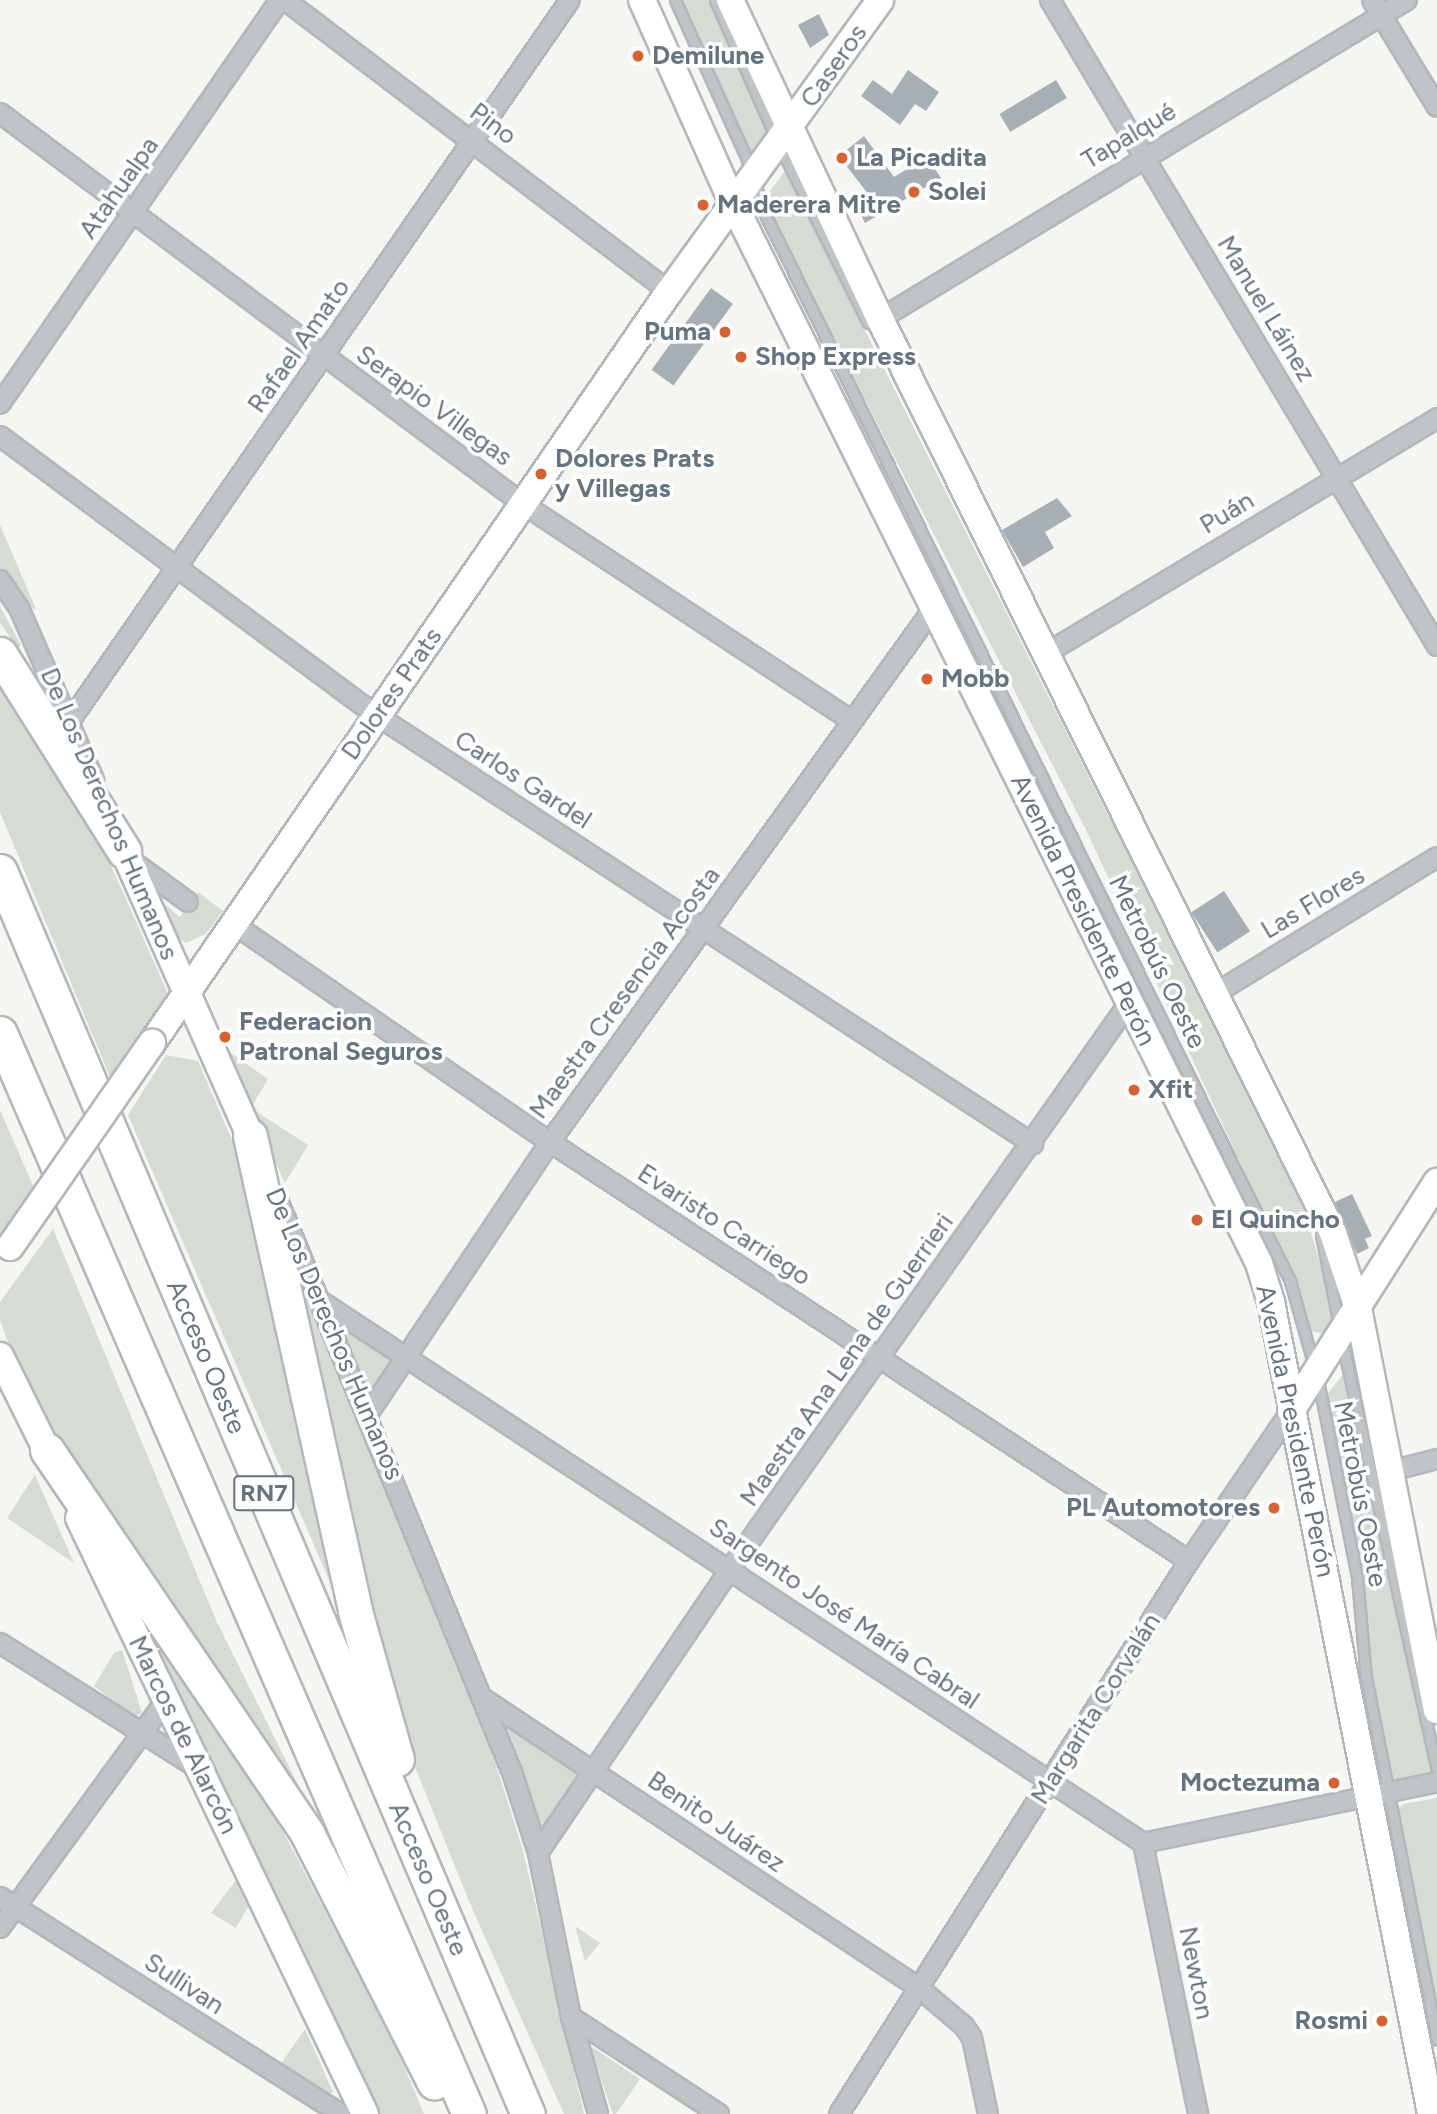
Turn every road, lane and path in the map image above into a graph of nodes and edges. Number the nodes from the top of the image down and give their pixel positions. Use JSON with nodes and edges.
{"nodes":[{"id":1,"x":283,"y":0,"type":"edge"},
{"id":2,"x":570,"y":0,"type":"edge"},
{"id":3,"x":642,"y":0,"type":"edge"},
{"id":4,"x":676,"y":0,"type":"edge"},
{"id":5,"x":715,"y":0,"type":"edge"},
{"id":6,"x":730,"y":0,"type":"edge"},
{"id":7,"x":880,"y":0,"type":"edge"},
{"id":8,"x":1050,"y":0,"type":"edge"},
{"id":9,"x":1407,"y":0,"type":"edge"},
{"id":10,"x":1377,"y":8,"type":"edge"},
{"id":11,"x":1437,"y":107,"type":"edge"},
{"id":12,"x":0,"y":113,"type":"edge"},
{"id":13,"x":784,"y":138,"type":"junction"},
{"id":14,"x":471,"y":141,"type":"junction"},
{"id":15,"x":1144,"y":158,"type":"junction"},
{"id":16,"x":752,"y":180,"type":"junction"},
{"id":17,"x":733,"y":203,"type":"junction"},
{"id":18,"x":135,"y":213,"type":"junction"},
{"id":19,"x":668,"y":292,"type":"junction"},
{"id":20,"x":880,"y":319,"type":"junction"},
{"id":21,"x":324,"y":358,"type":"junction"},
{"id":22,"x":0,"y":404,"type":"edge"},
{"id":23,"x":1437,"y":418,"type":"edge"},
{"id":24,"x":0,"y":436,"type":"edge"},
{"id":25,"x":1337,"y":478,"type":"junction"},
{"id":26,"x":523,"y":504,"type":"junction"},
{"id":27,"x":176,"y":566,"type":"junction"},
{"id":28,"x":0,"y":580,"type":"edge"},
{"id":29,"x":933,"y":609,"type":"junction"},
{"id":30,"x":1437,"y":646,"type":"edge"},
{"id":31,"x":0,"y":654,"type":"edge"},
{"id":32,"x":1045,"y":654,"type":"junction"},
{"id":33,"x":376,"y":715,"type":"junction"},
{"id":34,"x":851,"y":720,"type":"junction"},
{"id":35,"x":70,"y":721,"type":"junction"},
{"id":36,"x":126,"y":854,"type":"junction"},
{"id":37,"x":1437,"y":858,"type":"edge"},
{"id":38,"x":0,"y":872,"type":"edge"},
{"id":39,"x":188,"y":902,"type":"dead end"},
{"id":40,"x":234,"y":925,"type":"junction"},
{"id":41,"x":703,"y":930,"type":"junction"},
{"id":42,"x":1216,"y":993,"type":"junction"},
{"id":43,"x":186,"y":995,"type":"junction"},
{"id":44,"x":1129,"y":1003,"type":"junction"},
{"id":45,"x":0,"y":1033,"type":"edge"},
{"id":46,"x":250,"y":1136,"type":"junction"},
{"id":47,"x":550,"y":1142,"type":"junction"},
{"id":48,"x":1033,"y":1144,"type":"junction"},
{"id":49,"x":1437,"y":1182,"type":"edge"},
{"id":50,"x":5,"y":1253,"type":"edge"},
{"id":51,"x":322,"y":1303,"type":"junction"},
{"id":52,"x":1358,"y":1308,"type":"junction"},
{"id":53,"x":1341,"y":1337,"type":"junction"},
{"id":54,"x":0,"y":1356,"type":"edge"},
{"id":55,"x":406,"y":1356,"type":"junction"},
{"id":56,"x":881,"y":1359,"type":"junction"},
{"id":57,"x":1316,"y":1372,"type":"junction"},
{"id":58,"x":1291,"y":1411,"type":"junction"},
{"id":59,"x":368,"y":1415,"type":"junction"},
{"id":60,"x":47,"y":1450,"type":"junction"},
{"id":61,"x":1437,"y":1460,"type":"edge"},
{"id":62,"x":1387,"y":1472,"type":"junction"},
{"id":63,"x":1189,"y":1561,"type":"junction"},
{"id":64,"x":730,"y":1569,"type":"junction"},
{"id":65,"x":0,"y":1643,"type":"edge"},
{"id":66,"x":484,"y":1699,"type":"junction"},
{"id":67,"x":166,"y":1700,"type":"junction"},
{"id":68,"x":1437,"y":1710,"type":"edge"},
{"id":69,"x":140,"y":1734,"type":"junction"},
{"id":70,"x":198,"y":1768,"type":"junction"},
{"id":71,"x":593,"y":1771,"type":"junction"},
{"id":72,"x":1437,"y":1771,"type":"edge"},
{"id":73,"x":1050,"y":1782,"type":"junction"},
{"id":74,"x":1437,"y":1782,"type":"edge"},
{"id":75,"x":1380,"y":1796,"type":"junction"},
{"id":76,"x":1143,"y":1843,"type":"junction"},
{"id":77,"x":538,"y":1853,"type":"junction"},
{"id":78,"x":7,"y":1902,"type":"edge"},
{"id":79,"x":0,"y":1928,"type":"edge"},
{"id":80,"x":452,"y":1936,"type":"junction"},
{"id":81,"x":919,"y":1988,"type":"junction"},
{"id":82,"x":571,"y":2017,"type":"junction"},
{"id":83,"x":1437,"y":2040,"type":"edge"},
{"id":84,"x":340,"y":2114,"type":"edge"},
{"id":85,"x":365,"y":2114,"type":"edge"},
{"id":86,"x":451,"y":2114,"type":"edge"},
{"id":87,"x":469,"y":2114,"type":"edge"},
{"id":88,"x":528,"y":2114,"type":"edge"},
{"id":89,"x":598,"y":2114,"type":"edge"},
{"id":90,"x":719,"y":2114,"type":"edge"},
{"id":91,"x":839,"y":2114,"type":"edge"},
{"id":92,"x":988,"y":2114,"type":"edge"},
{"id":93,"x":1198,"y":2114,"type":"edge"},
{"id":94,"x":1431,"y":2114,"type":"edge"}],
"edges":[{"from":1,"to":14,"type":"street","name":"Pino"},
{"from":1,"to":18,"type":"street","name":"Atahualpa"},
{"from":2,"to":14,"type":"street","name":"Rafael Amato"},
{"from":3,"to":17,"type":"main road","name":"Avenida Presidente Perón"},
{"from":4,"to":16,"type":"lane","name":"Metrobús Oeste"},
{"from":5,"to":13,"type":"lane","name":"Metrobús Oeste"},
{"from":6,"to":13,"type":"main road"},
{"from":7,"to":13,"type":"main road","name":"Caseros"},
{"from":8,"to":15,"type":"street","name":"Manuel Láinez"},
{"from":9,"to":10,"type":"street","name":"Tapalqué"},
{"from":10,"to":11,"type":"street"},
{"from":10,"to":15,"type":"street","name":"Tapalqué"},
{"from":12,"to":18,"type":"street","name":"Serapio Villegas"},
{"from":13,"to":16,"type":"main road","name":"Dolores Prats"},
{"from":13,"to":20,"type":"main road"},
{"from":13,"to":53,"type":"lane","name":"Metrobús Oeste"},
{"from":14,"to":19,"type":"street","name":"Pino"},
{"from":14,"to":21,"type":"street","name":"Rafael Amato"},
{"from":15,"to":20,"type":"street","name":"Tapalqué"},
{"from":15,"to":25,"type":"street","name":"Manuel Láinez"},
{"from":16,"to":17,"type":"main road","name":"Dolores Prats"},
{"from":16,"to":57,"type":"lane","name":"Metrobús Oeste"},
{"from":17,"to":19,"type":"main road","name":"Dolores Prats"},
{"from":17,"to":29,"type":"main road","name":"Avenida Presidente Perón"},
{"from":18,"to":21,"type":"street","name":"Serapio Villegas"},
{"from":18,"to":22,"type":"street","name":"Atahualpa"},
{"from":19,"to":26,"type":"main road","name":"Dolores Prats"},
{"from":20,"to":32,"type":"main road"},
{"from":21,"to":26,"type":"street","name":"Serapio Villegas"},
{"from":21,"to":27,"type":"street","name":"Rafael Amato"},
{"from":23,"to":25,"type":"street","name":"Puán"},
{"from":24,"to":27,"type":"street","name":"Carlos Gardel"},
{"from":25,"to":30,"type":"street","name":"Manuel Láinez"},
{"from":25,"to":32,"type":"street","name":"Puán"},
{"from":26,"to":33,"type":"main road","name":"Dolores Prats"},
{"from":26,"to":34,"type":"street","name":"Serapio Villegas"},
{"from":27,"to":33,"type":"street","name":"Carlos Gardel"},
{"from":27,"to":35,"type":"street","name":"Rafael Amato"},
{"from":28,"to":35,"type":"street","name":"De Los Derechos Humanos"},
{"from":29,"to":34,"type":"street","name":"Maestra Cresencia Acosta"},
{"from":29,"to":44,"type":"main road","name":"Avenida Presidente Perón"},
{"from":31,"to":36,"type":"highway"},
{"from":32,"to":42,"type":"main road"},
{"from":33,"to":40,"type":"main road","name":"Dolores Prats"},
{"from":33,"to":41,"type":"street","name":"Carlos Gardel"},
{"from":34,"to":41,"type":"street","name":"Maestra Cresencia Acosta"},
{"from":35,"to":36,"type":"street","name":"De Los Derechos Humanos"},
{"from":36,"to":39,"type":"street"},
{"from":36,"to":43,"type":"main road","name":"De Los Derechos Humanos"},
{"from":37,"to":42,"type":"street","name":"Las Flores"},
{"from":38,"to":80,"type":"highway","name":"Acceso Oeste","number":"RN7"},
{"from":40,"to":43,"type":"main road","name":"Dolores Prats"},
{"from":40,"to":47,"type":"street","name":"Evaristo Carriego"},
{"from":41,"to":47,"type":"street","name":"Maestra Cresencia Acosta"},
{"from":41,"to":48,"type":"street","name":"Carlos Gardel"},
{"from":42,"to":52,"type":"main road"},
{"from":43,"to":46,"type":"main road","name":"De Los Derechos Humanos"},
{"from":43,"to":50,"type":"main road","name":"Dolores Prats","bridge":true},
{"from":44,"to":48,"type":"street","name":"Maestra Ana Lena de Guerrieri"},
{"from":44,"to":58,"type":"main road","name":"Avenida Presidente Perón"},
{"from":45,"to":87,"type":"highway","number":"RN7"},
{"from":46,"to":51,"type":"street","name":"De Los Derechos Humanos"},
{"from":46,"to":80,"type":"highway"},
{"from":47,"to":55,"type":"street","name":"Maestra Cresencia Acosta"},
{"from":47,"to":56,"type":"street","name":"Evaristo Carriego"},
{"from":48,"to":56,"type":"street","name":"Maestra Ana Lena de Guerrieri"},
{"from":49,"to":52,"type":"main road","name":"Margarita Corvalán"},
{"from":51,"to":55,"type":"street","name":"Sargento José María Cabral"},
{"from":51,"to":59,"type":"street","name":"De Los Derechos Humanos"},
{"from":52,"to":53,"type":"main road","name":"Margarita Corvalán"},
{"from":52,"to":62,"type":"main road"},
{"from":53,"to":57,"type":"main road","name":"Margarita Corvalán"},
{"from":53,"to":72,"type":"lane","name":"Metrobús Oeste"},
{"from":54,"to":60,"type":"main road","name":"Marcos de Alarcón"},
{"from":55,"to":59,"type":"street","name":"Maestra Cresencia Acosta"},
{"from":55,"to":64,"type":"street","name":"Sargento José María Cabral"},
{"from":56,"to":63,"type":"street","name":"Evaristo Carriego"},
{"from":56,"to":64,"type":"street","name":"Maestra Ana Lena de Guerrieri"},
{"from":57,"to":58,"type":"main road","name":"Margarita Corvalán"},
{"from":57,"to":75,"type":"lane","name":"Metrobús Oeste"},
{"from":58,"to":63,"type":"street","name":"Margarita Corvalán"},
{"from":58,"to":75,"type":"main road","name":"Avenida Presidente Perón"},
{"from":59,"to":66,"type":"street","name":"De Los Derechos Humanos"},
{"from":60,"to":67,"type":"main road","name":"Marcos de Alarcón"},
{"from":60,"to":86,"type":"highway"},
{"from":61,"to":62,"type":"street"},
{"from":62,"to":68,"type":"main road"},
{"from":63,"to":73,"type":"street","name":"Margarita Corvalán"},
{"from":64,"to":71,"type":"street","name":"Maestra Ana Lena de Guerrieri"},
{"from":64,"to":73,"type":"street","name":"Sargento José María Cabral"},
{"from":65,"to":69,"type":"street"},
{"from":66,"to":71,"type":"street","name":"Benito Juárez"},
{"from":66,"to":77,"type":"street","name":"De Los Derechos Humanos"},
{"from":67,"to":69,"type":"street"},
{"from":67,"to":70,"type":"main road","name":"Marcos de Alarcón"},
{"from":69,"to":70,"type":"street"},
{"from":69,"to":78,"type":"street"},
{"from":70,"to":85,"type":"main road","name":"Marcos de Alarcón"},
{"from":71,"to":77,"type":"street","name":"Maestra Ana Lena de Guerrieri"},
{"from":71,"to":81,"type":"street","name":"Benito Juárez"},
{"from":73,"to":76,"type":"street","name":"Sargento José María Cabral"},
{"from":73,"to":81,"type":"street","name":"Margarita Corvalán"},
{"from":74,"to":75,"type":"street"},
{"from":75,"to":76,"type":"street"},
{"from":75,"to":83,"type":"lane","name":"Metrobús Oeste"},
{"from":75,"to":94,"type":"main road","name":"Avenida Presidente Perón"},
{"from":76,"to":93,"type":"street","name":"Newton"},
{"from":77,"to":82,"type":"street","name":"De Los Derechos Humanos"},
{"from":78,"to":79,"type":"street"},
{"from":78,"to":84,"type":"street","name":"Sullivan"},
{"from":80,"to":88,"type":"highway","name":"Acceso Oeste","number":"RN7"},
{"from":81,"to":91,"type":"street","name":"Margarita Corvalán"},
{"from":81,"to":92,"type":"street","name":"Benito Juárez"},
{"from":82,"to":89,"type":"street","name":"De Los Derechos Humanos"},
{"from":82,"to":90,"type":"street"}]}
